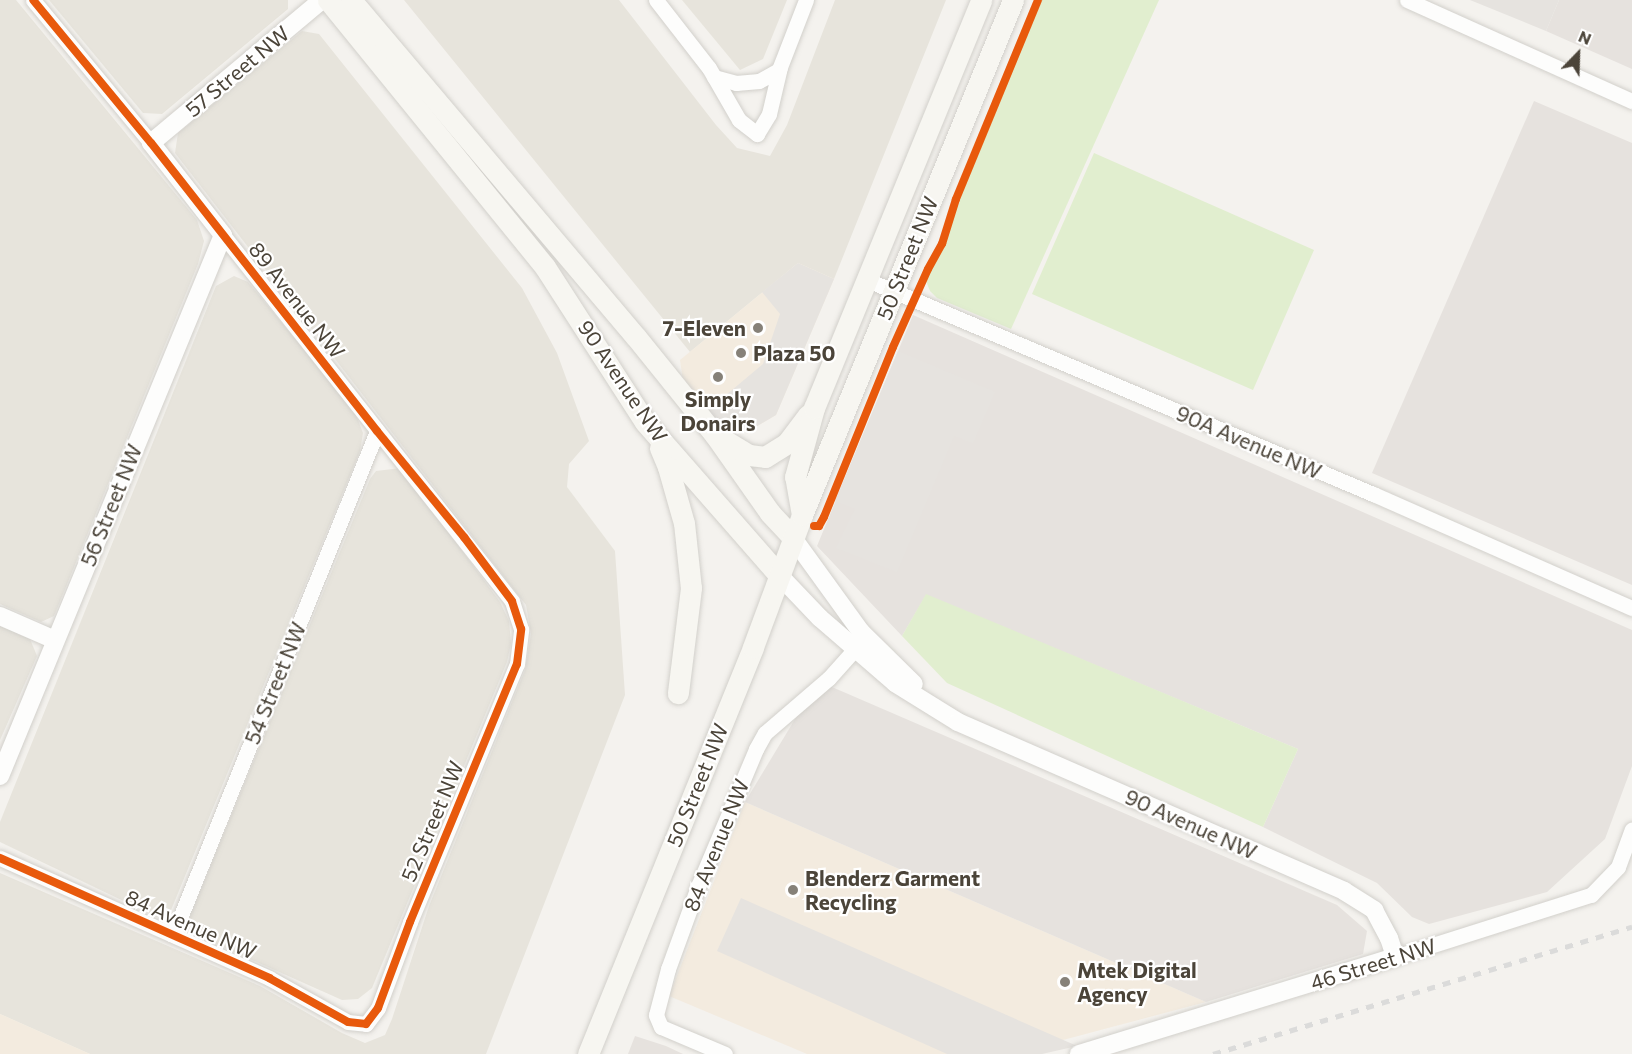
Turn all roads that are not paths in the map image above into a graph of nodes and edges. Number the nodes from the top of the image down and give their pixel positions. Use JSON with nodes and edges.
{"nodes":[{"id":1,"x":33,"y":0,"type":"edge"},
{"id":2,"x":322,"y":0,"type":"edge"},
{"id":3,"x":328,"y":0,"type":"edge"},
{"id":4,"x":351,"y":0,"type":"edge"},
{"id":5,"x":657,"y":0,"type":"edge"},
{"id":6,"x":806,"y":0,"type":"edge"},
{"id":7,"x":981,"y":0,"type":"edge"},
{"id":8,"x":1013,"y":0,"type":"edge"},
{"id":9,"x":1407,"y":0,"type":"edge"},
{"id":10,"x":779,"y":70,"type":"junction"},
{"id":11,"x":714,"y":77,"type":"junction"},
{"id":12,"x":1632,"y":101,"type":"edge"},
{"id":13,"x":151,"y":143,"type":"junction"},
{"id":14,"x":223,"y":235,"type":"junction"},
{"id":15,"x":865,"y":279,"type":"junction"},
{"id":16,"x":894,"y":292,"type":"junction"},
{"id":17,"x":814,"y":408,"type":"junction"},
{"id":18,"x":653,"y":430,"type":"junction"},
{"id":19,"x":377,"y":431,"type":"junction"},
{"id":20,"x":715,"y":435,"type":"junction"},
{"id":21,"x":802,"y":515,"type":"junction"},
{"id":22,"x":793,"y":538,"type":"junction"},
{"id":23,"x":779,"y":575,"type":"junction"},
{"id":24,"x":1632,"y":608,"type":"edge"},
{"id":25,"x":0,"y":616,"type":"edge"},
{"id":26,"x":521,"y":629,"type":"joint"},
{"id":27,"x":56,"y":640,"type":"junction"},
{"id":28,"x":861,"y":643,"type":"junction"},
{"id":29,"x":678,"y":693,"type":"dead end"},
{"id":30,"x":0,"y":776,"type":"edge"},
{"id":31,"x":1632,"y":829,"type":"edge"},
{"id":32,"x":0,"y":858,"type":"edge"},
{"id":33,"x":173,"y":935,"type":"junction"},
{"id":34,"x":1395,"y":957,"type":"junction"},
{"id":35,"x":366,"y":1024,"type":"joint"},
{"id":36,"x":588,"y":1054,"type":"edge"},
{"id":37,"x":724,"y":1054,"type":"edge"},
{"id":38,"x":1079,"y":1054,"type":"edge"}],
"edges":[{"from":1,"to":13,"type":"street","name":"89 Avenue NW"},
{"from":2,"to":13,"type":"street","name":"57 Street NW"},
{"from":3,"to":18,"type":"main road","name":"90 Avenue NW"},
{"from":4,"to":20,"type":"main road","name":"90 Avenue NW"},
{"from":5,"to":11,"type":"street"},
{"from":6,"to":10,"type":"street"},
{"from":7,"to":15,"type":"main road","name":"50 Street NW"},
{"from":8,"to":16,"type":"main road","name":"50 Street NW"},
{"from":9,"to":12,"type":"street"},
{"from":10,"to":11,"type":"street"},
{"from":10,"to":11,"type":"street"},
{"from":13,"to":14,"type":"street","name":"89 Avenue NW"},
{"from":14,"to":19,"type":"street","name":"89 Avenue NW"},
{"from":14,"to":27,"type":"street","name":"56 Street NW"},
{"from":15,"to":16,"type":"street","name":"90A Avenue NW"},
{"from":15,"to":17,"type":"main road","name":"50 Street NW"},
{"from":16,"to":21,"type":"main road","name":"50 Street NW"},
{"from":16,"to":24,"type":"street","name":"90A Avenue NW"},
{"from":17,"to":20,"type":"main road"},
{"from":17,"to":21,"type":"main road","name":"50 Street NW"},
{"from":18,"to":23,"type":"main road","name":"90 Avenue NW"},
{"from":18,"to":29,"type":"main road"},
{"from":19,"to":26,"type":"street","name":"89 Avenue NW"},
{"from":19,"to":33,"type":"street","name":"54 Street NW"},
{"from":20,"to":22,"type":"main road","name":"90 Avenue NW"},
{"from":21,"to":22,"type":"main road","name":"50 Street NW"},
{"from":22,"to":23,"type":"main road","name":"50 Street NW"},
{"from":22,"to":28,"type":"street","name":"90 Avenue NW"},
{"from":23,"to":28,"type":"street","name":"90 Avenue NW"},
{"from":23,"to":36,"type":"main road","name":"50 Street NW"},
{"from":25,"to":27,"type":"street"},
{"from":26,"to":35,"type":"street","name":"52 Street NW"},
{"from":27,"to":30,"type":"street","name":"56 Street NW"},
{"from":28,"to":34,"type":"street","name":"90 Avenue NW"},
{"from":28,"to":37,"type":"street","name":"84 Avenue NW"},
{"from":31,"to":34,"type":"street","name":"46 Street NW"},
{"from":32,"to":33,"type":"street","name":"84 Avenue NW"},
{"from":33,"to":35,"type":"street","name":"84 Avenue NW"},
{"from":34,"to":38,"type":"street","name":"46 Street NW"}]}
